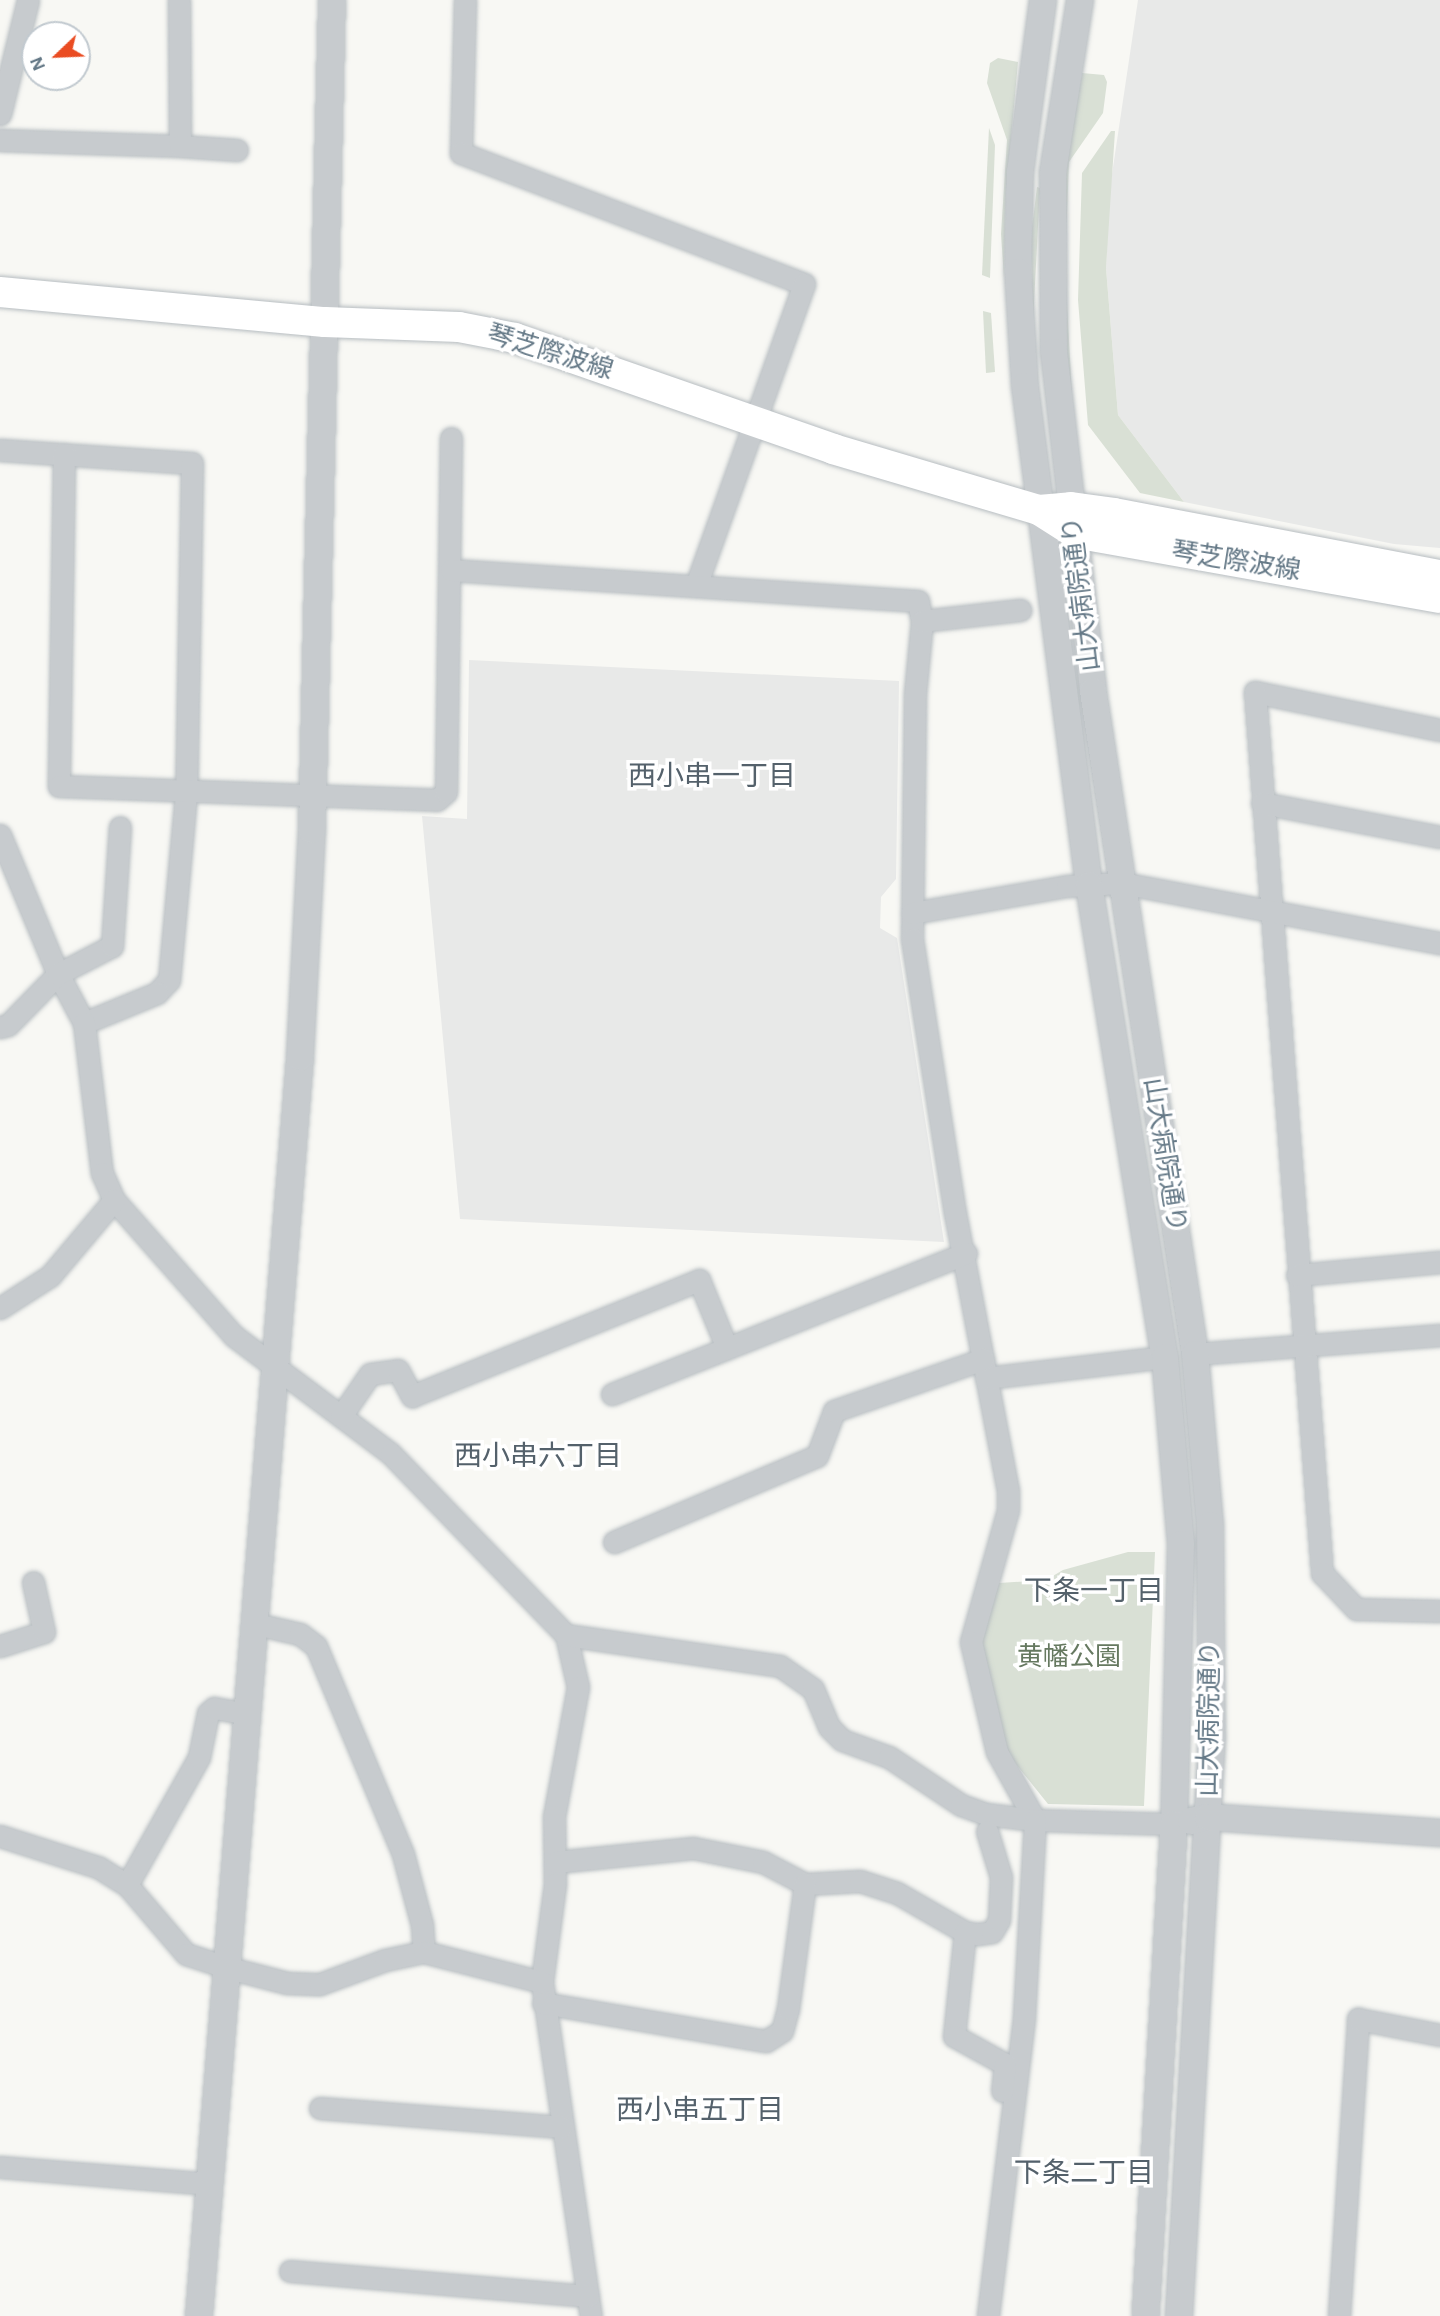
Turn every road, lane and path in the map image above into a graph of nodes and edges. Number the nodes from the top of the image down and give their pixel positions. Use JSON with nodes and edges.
{"nodes":[{"id":1,"x":28,"y":0,"type":"edge"},
{"id":2,"x":179,"y":0,"type":"edge"},
{"id":3,"x":332,"y":0,"type":"edge"},
{"id":4,"x":465,"y":0,"type":"edge"},
{"id":5,"x":1043,"y":0,"type":"edge"},
{"id":6,"x":1080,"y":0,"type":"edge"},
{"id":7,"x":0,"y":114,"type":"edge"},
{"id":8,"x":0,"y":139,"type":"edge"},
{"id":9,"x":180,"y":146,"type":"junction"},
{"id":10,"x":237,"y":150,"type":"dead end"},
{"id":11,"x":0,"y":292,"type":"edge"},
{"id":12,"x":325,"y":322,"type":"junction"},
{"id":13,"x":754,"y":422,"type":"junction"},
{"id":14,"x":451,"y":438,"type":"dead end"},
{"id":15,"x":0,"y":450,"type":"edge"},
{"id":16,"x":64,"y":454,"type":"junction"},
{"id":17,"x":1040,"y":510,"type":"junction"},
{"id":18,"x":1073,"y":520,"type":"junction"},
{"id":19,"x":451,"y":570,"type":"junction"},
{"id":20,"x":1440,"y":575,"type":"edge"},
{"id":21,"x":696,"y":585,"type":"junction"},
{"id":22,"x":1440,"y":598,"type":"edge"},
{"id":23,"x":1020,"y":610,"type":"dead end"},
{"id":24,"x":922,"y":621,"type":"junction"},
{"id":25,"x":1440,"y":730,"type":"edge"},
{"id":26,"x":186,"y":794,"type":"junction"},
{"id":27,"x":313,"y":798,"type":"junction"},
{"id":28,"x":1262,"y":803,"type":"junction"},
{"id":29,"x":120,"y":827,"type":"dead end"},
{"id":30,"x":0,"y":835,"type":"edge"},
{"id":31,"x":1440,"y":837,"type":"edge"},
{"id":32,"x":1122,"y":883,"type":"junction"},
{"id":33,"x":1089,"y":885,"type":"junction"},
{"id":34,"x":1270,"y":911,"type":"junction"},
{"id":35,"x":912,"y":913,"type":"junction"},
{"id":36,"x":1440,"y":943,"type":"edge"},
{"id":37,"x":58,"y":974,"type":"junction"},
{"id":38,"x":84,"y":1023,"type":"junction"},
{"id":39,"x":0,"y":1027,"type":"edge"},
{"id":40,"x":114,"y":1200,"type":"junction"},
{"id":41,"x":966,"y":1253,"type":"junction"},
{"id":42,"x":1440,"y":1262,"type":"edge"},
{"id":43,"x":1297,"y":1275,"type":"junction"},
{"id":44,"x":0,"y":1308,"type":"edge"},
{"id":45,"x":1440,"y":1335,"type":"edge"},
{"id":46,"x":1303,"y":1346,"type":"junction"},
{"id":47,"x":727,"y":1348,"type":"junction"},
{"id":48,"x":1195,"y":1354,"type":"junction"},
{"id":49,"x":1165,"y":1357,"type":"junction"},
{"id":50,"x":274,"y":1367,"type":"junction"},
{"id":51,"x":984,"y":1368,"type":"junction"},
{"id":52,"x":612,"y":1394,"type":"dead end"},
{"id":53,"x":341,"y":1416,"type":"junction"},
{"id":54,"x":614,"y":1542,"type":"dead end"},
{"id":55,"x":33,"y":1582,"type":"dead end"},
{"id":56,"x":1440,"y":1611,"type":"edge"},
{"id":57,"x":256,"y":1623,"type":"junction"},
{"id":58,"x":566,"y":1635,"type":"junction"},
{"id":59,"x":0,"y":1646,"type":"edge"},
{"id":60,"x":248,"y":1714,"type":"junction"},
{"id":61,"x":1208,"y":1817,"type":"junction"},
{"id":62,"x":1035,"y":1820,"type":"junction"},
{"id":63,"x":1174,"y":1824,"type":"junction"},
{"id":64,"x":987,"y":1831,"type":"dead end"},
{"id":65,"x":1440,"y":1833,"type":"edge"},
{"id":66,"x":0,"y":1836,"type":"edge"},
{"id":67,"x":556,"y":1862,"type":"junction"},
{"id":68,"x":805,"y":1884,"type":"junction"},
{"id":69,"x":127,"y":1885,"type":"junction"},
{"id":70,"x":965,"y":1932,"type":"junction"},
{"id":71,"x":424,"y":1952,"type":"junction"},
{"id":72,"x":229,"y":1968,"type":"junction"},
{"id":73,"x":543,"y":1992,"type":"junction"},
{"id":74,"x":1440,"y":2035,"type":"edge"},
{"id":75,"x":320,"y":2108,"type":"dead end"},
{"id":76,"x":561,"y":2127,"type":"junction"},
{"id":77,"x":1012,"y":2129,"type":"junction"},
{"id":78,"x":0,"y":2167,"type":"edge"},
{"id":79,"x":210,"y":2184,"type":"junction"},
{"id":80,"x":290,"y":2271,"type":"dead end"},
{"id":81,"x":589,"y":2306,"type":"edge"},
{"id":82,"x":199,"y":2316,"type":"edge"},
{"id":83,"x":988,"y":2316,"type":"edge"},
{"id":84,"x":1146,"y":2316,"type":"edge"},
{"id":85,"x":1179,"y":2316,"type":"edge"},
{"id":86,"x":1339,"y":2316,"type":"edge"}],
"edges":[{"from":1,"to":7,"type":"street"},
{"from":2,"to":9,"type":"street"},
{"from":3,"to":12,"type":"street"},
{"from":4,"to":13,"type":"street"},
{"from":5,"to":17,"type":"street","name":"山大病院通り"},
{"from":6,"to":18,"type":"street","name":"山大病院通り"},
{"from":8,"to":9,"type":"street"},
{"from":9,"to":10,"type":"street"},
{"from":11,"to":12,"type":"main road","name":"琴芝際波線"},
{"from":12,"to":13,"type":"main road","name":"琴芝際波線"},
{"from":12,"to":27,"type":"street"},
{"from":13,"to":17,"type":"main road","name":"琴芝際波線"},
{"from":13,"to":21,"type":"street"},
{"from":14,"to":19,"type":"street"},
{"from":15,"to":16,"type":"street"},
{"from":16,"to":26,"type":"street"},
{"from":16,"to":26,"type":"street"},
{"from":17,"to":18,"type":"main road","name":"琴芝際波線"},
{"from":17,"to":33,"type":"street","name":"山大病院通り"},
{"from":18,"to":20,"type":"main road","name":"琴芝際波線"},
{"from":18,"to":22,"type":"main road","name":"琴芝際波線"},
{"from":18,"to":32,"type":"street","name":"山大病院通り"},
{"from":19,"to":21,"type":"street"},
{"from":19,"to":27,"type":"street"},
{"from":21,"to":24,"type":"street"},
{"from":23,"to":24,"type":"street"},
{"from":24,"to":35,"type":"street"},
{"from":25,"to":28,"type":"street"},
{"from":26,"to":27,"type":"street"},
{"from":26,"to":38,"type":"street"},
{"from":27,"to":50,"type":"street"},
{"from":28,"to":31,"type":"street"},
{"from":28,"to":34,"type":"street"},
{"from":29,"to":37,"type":"street"},
{"from":30,"to":37,"type":"street"},
{"from":32,"to":33,"type":"street"},
{"from":32,"to":34,"type":"street"},
{"from":32,"to":48,"type":"street","name":"山大病院通り"},
{"from":33,"to":35,"type":"street"},
{"from":33,"to":49,"type":"street","name":"山大病院通り"},
{"from":34,"to":36,"type":"street"},
{"from":34,"to":43,"type":"street"},
{"from":35,"to":41,"type":"street"},
{"from":37,"to":38,"type":"street"},
{"from":37,"to":39,"type":"street"},
{"from":38,"to":40,"type":"street"},
{"from":40,"to":44,"type":"street"},
{"from":40,"to":50,"type":"street"},
{"from":41,"to":47,"type":"street"},
{"from":41,"to":51,"type":"street"},
{"from":42,"to":43,"type":"street"},
{"from":43,"to":46,"type":"street"},
{"from":45,"to":46,"type":"street"},
{"from":46,"to":48,"type":"street"},
{"from":46,"to":56,"type":"street"},
{"from":47,"to":52,"type":"street"},
{"from":47,"to":53,"type":"street"},
{"from":48,"to":61,"type":"street","name":"山大病院通り"},
{"from":49,"to":51,"type":"street"},
{"from":49,"to":63,"type":"street","name":"山大病院通り"},
{"from":50,"to":53,"type":"street"},
{"from":50,"to":57,"type":"street"},
{"from":51,"to":54,"type":"street"},
{"from":51,"to":62,"type":"street"},
{"from":53,"to":58,"type":"street"},
{"from":55,"to":59,"type":"street"},
{"from":57,"to":60,"type":"street"},
{"from":57,"to":71,"type":"street"},
{"from":58,"to":62,"type":"street"},
{"from":58,"to":67,"type":"street"},
{"from":60,"to":69,"type":"street"},
{"from":60,"to":72,"type":"street"},
{"from":61,"to":63,"type":"street"},
{"from":61,"to":65,"type":"street"},
{"from":61,"to":85,"type":"street","name":"山大病院通り"},
{"from":62,"to":63,"type":"street"},
{"from":62,"to":77,"type":"street"},
{"from":63,"to":84,"type":"street","name":"山大病院通り"},
{"from":64,"to":70,"type":"street"},
{"from":66,"to":69,"type":"street"},
{"from":67,"to":68,"type":"street"},
{"from":67,"to":73,"type":"street"},
{"from":68,"to":70,"type":"street"},
{"from":68,"to":73,"type":"street"},
{"from":69,"to":72,"type":"street"},
{"from":70,"to":77,"type":"street"},
{"from":71,"to":72,"type":"street"},
{"from":71,"to":73,"type":"street"},
{"from":72,"to":79,"type":"street"},
{"from":73,"to":76,"type":"street"},
{"from":74,"to":86,"type":"street"},
{"from":75,"to":76,"type":"street"},
{"from":76,"to":81,"type":"street"},
{"from":77,"to":83,"type":"street"},
{"from":78,"to":79,"type":"street"},
{"from":79,"to":82,"type":"street"},
{"from":80,"to":81,"type":"street"}]}
